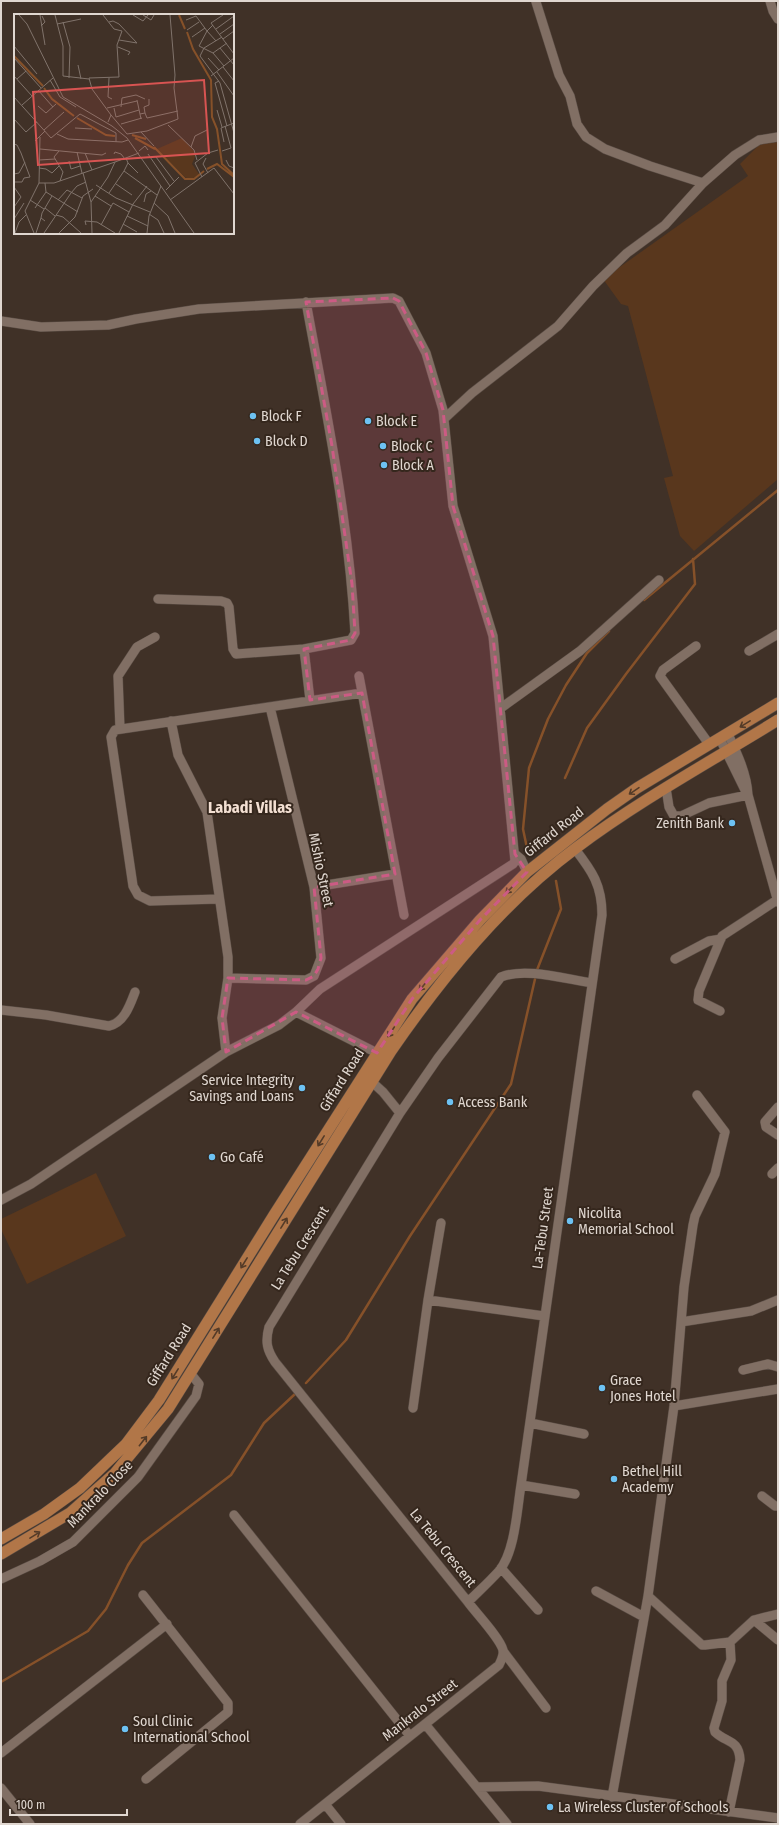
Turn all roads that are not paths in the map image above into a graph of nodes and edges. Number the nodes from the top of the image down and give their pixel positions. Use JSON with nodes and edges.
{"nodes":[{"id":1,"x":770,"y":1,"type":"edge"},
{"id":2,"x":536,"y":2,"type":"dead end"},
{"id":3,"x":778,"y":19,"type":"edge"},
{"id":4,"x":778,"y":136,"type":"edge"},
{"id":5,"x":703,"y":183,"type":"junction"},
{"id":6,"x":306,"y":302,"type":"junction"},
{"id":7,"x":1,"y":321,"type":"edge"},
{"id":8,"x":445,"y":418,"type":"junction"},
{"id":9,"x":659,"y":580,"type":"dead end"},
{"id":10,"x":158,"y":599,"type":"dead end"},
{"id":11,"x":778,"y":634,"type":"edge"},
{"id":12,"x":155,"y":637,"type":"dead end"},
{"id":13,"x":696,"y":646,"type":"dead end"},
{"id":14,"x":304,"y":649,"type":"junction"},
{"id":15,"x":748,"y":651,"type":"dead end"},
{"id":16,"x":358,"y":676,"type":"dead end"},
{"id":17,"x":362,"y":692,"type":"junction"},
{"id":18,"x":310,"y":700,"type":"junction"},
{"id":19,"x":778,"y":704,"type":"edge"},
{"id":20,"x":270,"y":707,"type":"junction"},
{"id":21,"x":501,"y":708,"type":"junction"},
{"id":22,"x":778,"y":720,"type":"edge"},
{"id":23,"x":171,"y":721,"type":"junction"},
{"id":24,"x":120,"y":729,"type":"junction"},
{"id":25,"x":724,"y":736,"type":"junction"},
{"id":26,"x":709,"y":744,"type":"junction"},
{"id":27,"x":730,"y":749,"type":"junction"},
{"id":28,"x":666,"y":788,"type":"junction"},
{"id":29,"x":748,"y":795,"type":"junction"},
{"id":30,"x":575,"y":849,"type":"junction"},
{"id":31,"x":515,"y":854,"type":"junction"},
{"id":32,"x":527,"y":872,"type":"junction"},
{"id":33,"x":395,"y":874,"type":"junction"},
{"id":34,"x":776,"y":884,"type":"edge"},
{"id":35,"x":314,"y":887,"type":"junction"},
{"id":36,"x":219,"y":899,"type":"junction"},
{"id":37,"x":778,"y":901,"type":"edge"},
{"id":38,"x":404,"y":915,"type":"dead end"},
{"id":39,"x":721,"y":939,"type":"junction"},
{"id":40,"x":675,"y":959,"type":"dead end"},
{"id":41,"x":228,"y":978,"type":"junction"},
{"id":42,"x":592,"y":983,"type":"junction"},
{"id":43,"x":135,"y":992,"type":"dead end"},
{"id":44,"x":1,"y":1010,"type":"edge"},
{"id":45,"x":720,"y":1011,"type":"dead end"},
{"id":46,"x":296,"y":1012,"type":"junction"},
{"id":47,"x":226,"y":1052,"type":"junction"},
{"id":48,"x":377,"y":1053,"type":"junction"},
{"id":49,"x":372,"y":1082,"type":"junction"},
{"id":50,"x":697,"y":1095,"type":"dead end"},
{"id":51,"x":778,"y":1107,"type":"edge"},
{"id":52,"x":400,"y":1113,"type":"junction"},
{"id":53,"x":778,"y":1135,"type":"edge"},
{"id":54,"x":1,"y":1200,"type":"edge"},
{"id":55,"x":441,"y":1223,"type":"dead end"},
{"id":56,"x":428,"y":1300,"type":"junction"},
{"id":57,"x":778,"y":1300,"type":"edge"},
{"id":58,"x":544,"y":1316,"type":"junction"},
{"id":59,"x":682,"y":1322,"type":"junction"},
{"id":60,"x":778,"y":1367,"type":"edge"},
{"id":61,"x":743,"y":1370,"type":"dead end"},
{"id":62,"x":190,"y":1374,"type":"junction"},
{"id":63,"x":778,"y":1389,"type":"edge"},
{"id":64,"x":674,"y":1406,"type":"junction"},
{"id":65,"x":413,"y":1408,"type":"dead end"},
{"id":66,"x":530,"y":1423,"type":"junction"},
{"id":67,"x":584,"y":1434,"type":"dead end"},
{"id":68,"x":521,"y":1485,"type":"junction"},
{"id":69,"x":575,"y":1494,"type":"dead end"},
{"id":70,"x":762,"y":1496,"type":"dead end"},
{"id":71,"x":778,"y":1506,"type":"edge"},
{"id":72,"x":234,"y":1515,"type":"dead end"},
{"id":73,"x":1,"y":1539,"type":"edge"},
{"id":74,"x":1,"y":1554,"type":"edge"},
{"id":75,"x":501,"y":1568,"type":"junction"},
{"id":76,"x":1,"y":1579,"type":"edge"},
{"id":77,"x":596,"y":1591,"type":"dead end"},
{"id":78,"x":144,"y":1595,"type":"dead end"},
{"id":79,"x":648,"y":1596,"type":"junction"},
{"id":80,"x":468,"y":1602,"type":"junction"},
{"id":81,"x":538,"y":1610,"type":"dead end"},
{"id":82,"x":778,"y":1614,"type":"edge"},
{"id":83,"x":644,"y":1616,"type":"junction"},
{"id":84,"x":754,"y":1620,"type":"junction"},
{"id":85,"x":167,"y":1624,"type":"junction"},
{"id":86,"x":778,"y":1640,"type":"edge"},
{"id":87,"x":730,"y":1642,"type":"junction"},
{"id":88,"x":503,"y":1651,"type":"junction"},
{"id":89,"x":546,"y":1708,"type":"dead end"},
{"id":90,"x":425,"y":1724,"type":"junction"},
{"id":91,"x":410,"y":1736,"type":"junction"},
{"id":92,"x":1,"y":1754,"type":"edge"},
{"id":93,"x":146,"y":1779,"type":"dead end"},
{"id":94,"x":477,"y":1787,"type":"junction"},
{"id":95,"x":1,"y":1788,"type":"edge"},
{"id":96,"x":612,"y":1797,"type":"junction"},
{"id":97,"x":325,"y":1804,"type":"junction"},
{"id":98,"x":729,"y":1812,"type":"junction"},
{"id":99,"x":778,"y":1818,"type":"edge"},
{"id":100,"x":30,"y":1824,"type":"edge"},
{"id":101,"x":300,"y":1824,"type":"edge"},
{"id":102,"x":341,"y":1824,"type":"edge"},
{"id":103,"x":507,"y":1824,"type":"edge"}],
"edges":[{"from":1,"to":3,"type":"street"},
{"from":2,"to":5,"type":"street"},
{"from":4,"to":5,"type":"street"},
{"from":5,"to":8,"type":"street"},
{"from":6,"to":7,"type":"street"},
{"from":6,"to":8,"type":"street"},
{"from":6,"to":14,"type":"street"},
{"from":8,"to":21,"type":"street"},
{"from":9,"to":21,"type":"street"},
{"from":10,"to":14,"type":"street"},
{"from":11,"to":15,"type":"street"},
{"from":12,"to":24,"type":"street"},
{"from":13,"to":26,"type":"street"},
{"from":14,"to":18,"type":"street"},
{"from":16,"to":17,"type":"street"},
{"from":17,"to":18,"type":"street"},
{"from":17,"to":33,"type":"street"},
{"from":18,"to":20,"type":"street"},
{"from":19,"to":25,"type":"main road","name":"Giffard Road","one_way":true},
{"from":20,"to":23,"type":"street"},
{"from":20,"to":35,"type":"street","name":"Mishio Street"},
{"from":21,"to":31,"type":"street"},
{"from":22,"to":27,"type":"main road","name":"Giffard Road"},
{"from":23,"to":24,"type":"street"},
{"from":23,"to":36,"type":"street"},
{"from":24,"to":36,"type":"street"},
{"from":25,"to":26,"type":"main road","name":"Giffard Road"},
{"from":25,"to":27,"type":"street"},
{"from":26,"to":32,"type":"main road","name":"Giffard Road","one_way":true},
{"from":27,"to":28,"type":"main road","name":"Giffard Road"},
{"from":27,"to":29,"type":"street"},
{"from":28,"to":29,"type":"street"},
{"from":28,"to":30,"type":"main road","name":"Giffard Road"},
{"from":29,"to":34,"type":"street"},
{"from":30,"to":42,"type":"street","name":"La-Tebu Street"},
{"from":30,"to":49,"type":"main road","name":"Giffard Road"},
{"from":31,"to":32,"type":"street"},
{"from":31,"to":46,"type":"street"},
{"from":32,"to":48,"type":"main road","name":"Giffard Road","one_way":true},
{"from":33,"to":35,"type":"street"},
{"from":33,"to":38,"type":"street"},
{"from":34,"to":37,"type":"street"},
{"from":35,"to":41,"type":"street","name":"Mishio Street"},
{"from":36,"to":41,"type":"street"},
{"from":37,"to":39,"type":"street"},
{"from":39,"to":40,"type":"street"},
{"from":39,"to":45,"type":"street"},
{"from":41,"to":47,"type":"street"},
{"from":42,"to":52,"type":"street","name":"La Tebu Crescent"},
{"from":42,"to":58,"type":"street","name":"La-Tebu Street"},
{"from":43,"to":44,"type":"street"},
{"from":46,"to":47,"type":"street"},
{"from":46,"to":48,"type":"street"},
{"from":47,"to":54,"type":"street"},
{"from":48,"to":73,"type":"main road","name":"Giffard Road","one_way":true},
{"from":49,"to":52,"type":"street"},
{"from":62,"to":49,"type":"main road","name":"Giffard Road","one_way":true},
{"from":50,"to":59,"type":"street"},
{"from":51,"to":53,"type":"street"},
{"from":52,"to":80,"type":"street","name":"La Tebu Crescent"},
{"from":55,"to":56,"type":"street"},
{"from":56,"to":58,"type":"street"},
{"from":56,"to":65,"type":"street"},
{"from":57,"to":59,"type":"street"},
{"from":58,"to":66,"type":"street","name":"La-Tebu Street"},
{"from":59,"to":64,"type":"street"},
{"from":60,"to":61,"type":"street"},
{"from":74,"to":62,"type":"main road","name":"Giffard Road","one_way":true},
{"from":62,"to":76,"type":"street","name":"Mankralo Close"},
{"from":63,"to":64,"type":"street"},
{"from":64,"to":79,"type":"street"},
{"from":66,"to":67,"type":"street"},
{"from":66,"to":68,"type":"street","name":"La-Tebu Street"},
{"from":68,"to":69,"type":"street"},
{"from":68,"to":75,"type":"street","name":"La-Tebu Street"},
{"from":70,"to":71,"type":"street"},
{"from":72,"to":91,"type":"street"},
{"from":75,"to":80,"type":"street","name":"La-Tebu Street"},
{"from":75,"to":81,"type":"street"},
{"from":77,"to":83,"type":"street"},
{"from":78,"to":85,"type":"street"},
{"from":79,"to":83,"type":"street"},
{"from":79,"to":87,"type":"street"},
{"from":80,"to":88,"type":"street"},
{"from":82,"to":84,"type":"street"},
{"from":83,"to":96,"type":"street"},
{"from":84,"to":86,"type":"street"},
{"from":84,"to":87,"type":"street"},
{"from":85,"to":92,"type":"street"},
{"from":85,"to":93,"type":"street"},
{"from":87,"to":98,"type":"street"},
{"from":88,"to":89,"type":"street"},
{"from":88,"to":90,"type":"street","name":"Mankralo Street"},
{"from":90,"to":91,"type":"street","name":"Mankralo Street"},
{"from":90,"to":94,"type":"street"},
{"from":91,"to":97,"type":"street","name":"Mankralo Street"},
{"from":94,"to":96,"type":"street"},
{"from":94,"to":103,"type":"street"},
{"from":95,"to":100,"type":"street"},
{"from":96,"to":98,"type":"street"},
{"from":97,"to":101,"type":"street","name":"Mankralo Street"},
{"from":97,"to":102,"type":"street"},
{"from":98,"to":99,"type":"street"}]}
